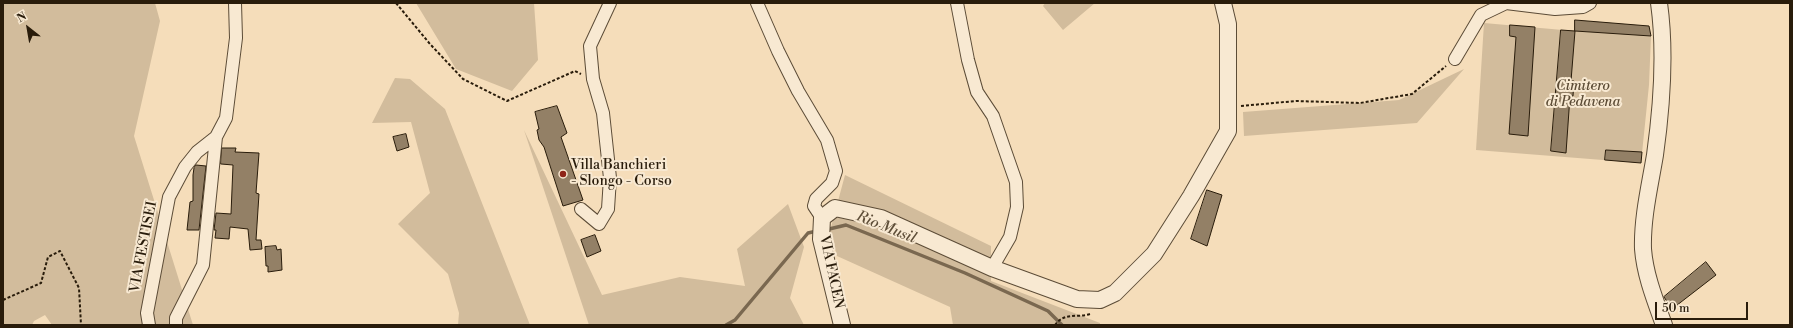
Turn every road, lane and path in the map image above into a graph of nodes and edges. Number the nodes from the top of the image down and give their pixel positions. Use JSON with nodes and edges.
{"nodes":[{"id":1,"x":235,"y":3,"type":"edge"},
{"id":2,"x":396,"y":3,"type":"edge"},
{"id":3,"x":610,"y":3,"type":"edge"},
{"id":4,"x":757,"y":3,"type":"edge"},
{"id":5,"x":957,"y":3,"type":"edge"},
{"id":6,"x":1223,"y":3,"type":"edge"},
{"id":7,"x":1590,"y":3,"type":"edge"},
{"id":8,"x":1659,"y":3,"type":"edge"},
{"id":9,"x":1455,"y":59,"type":"joint"},
{"id":10,"x":593,"y":79,"type":"junction"},
{"id":11,"x":1228,"y":107,"type":"junction"},
{"id":12,"x":216,"y":137,"type":"junction"},
{"id":13,"x":581,"y":209,"type":"dead end"},
{"id":14,"x":822,"y":218,"type":"junction"},
{"id":15,"x":992,"y":268,"type":"junction"},
{"id":16,"x":3,"y":300,"type":"edge"},
{"id":17,"x":1060,"y":319,"type":"dead end"},
{"id":18,"x":1056,"y":324,"type":"edge"},
{"id":19,"x":81,"y":325,"type":"edge"},
{"id":20,"x":149,"y":325,"type":"edge"},
{"id":21,"x":176,"y":325,"type":"edge"},
{"id":22,"x":842,"y":325,"type":"edge"},
{"id":23,"x":1664,"y":325,"type":"edge"}],
"edges":[{"from":1,"to":12,"type":"street","name":"VIA FESTISEI"},
{"from":2,"to":10,"type":"path"},
{"from":3,"to":10,"type":"street"},
{"from":4,"to":14,"type":"street"},
{"from":5,"to":15,"type":"street"},
{"from":6,"to":11,"type":"street"},
{"from":7,"to":9,"type":"street"},
{"from":8,"to":23,"type":"street"},
{"from":9,"to":11,"type":"path"},
{"from":10,"to":13,"type":"street"},
{"from":11,"to":15,"type":"street"},
{"from":12,"to":20,"type":"street","name":"VIA FESTISEI"},
{"from":12,"to":21,"type":"street"},
{"from":14,"to":15,"type":"street"},
{"from":14,"to":22,"type":"street","name":"VIA FACEN"},
{"from":16,"to":19,"type":"path"},
{"from":17,"to":18,"type":"path"}]}
